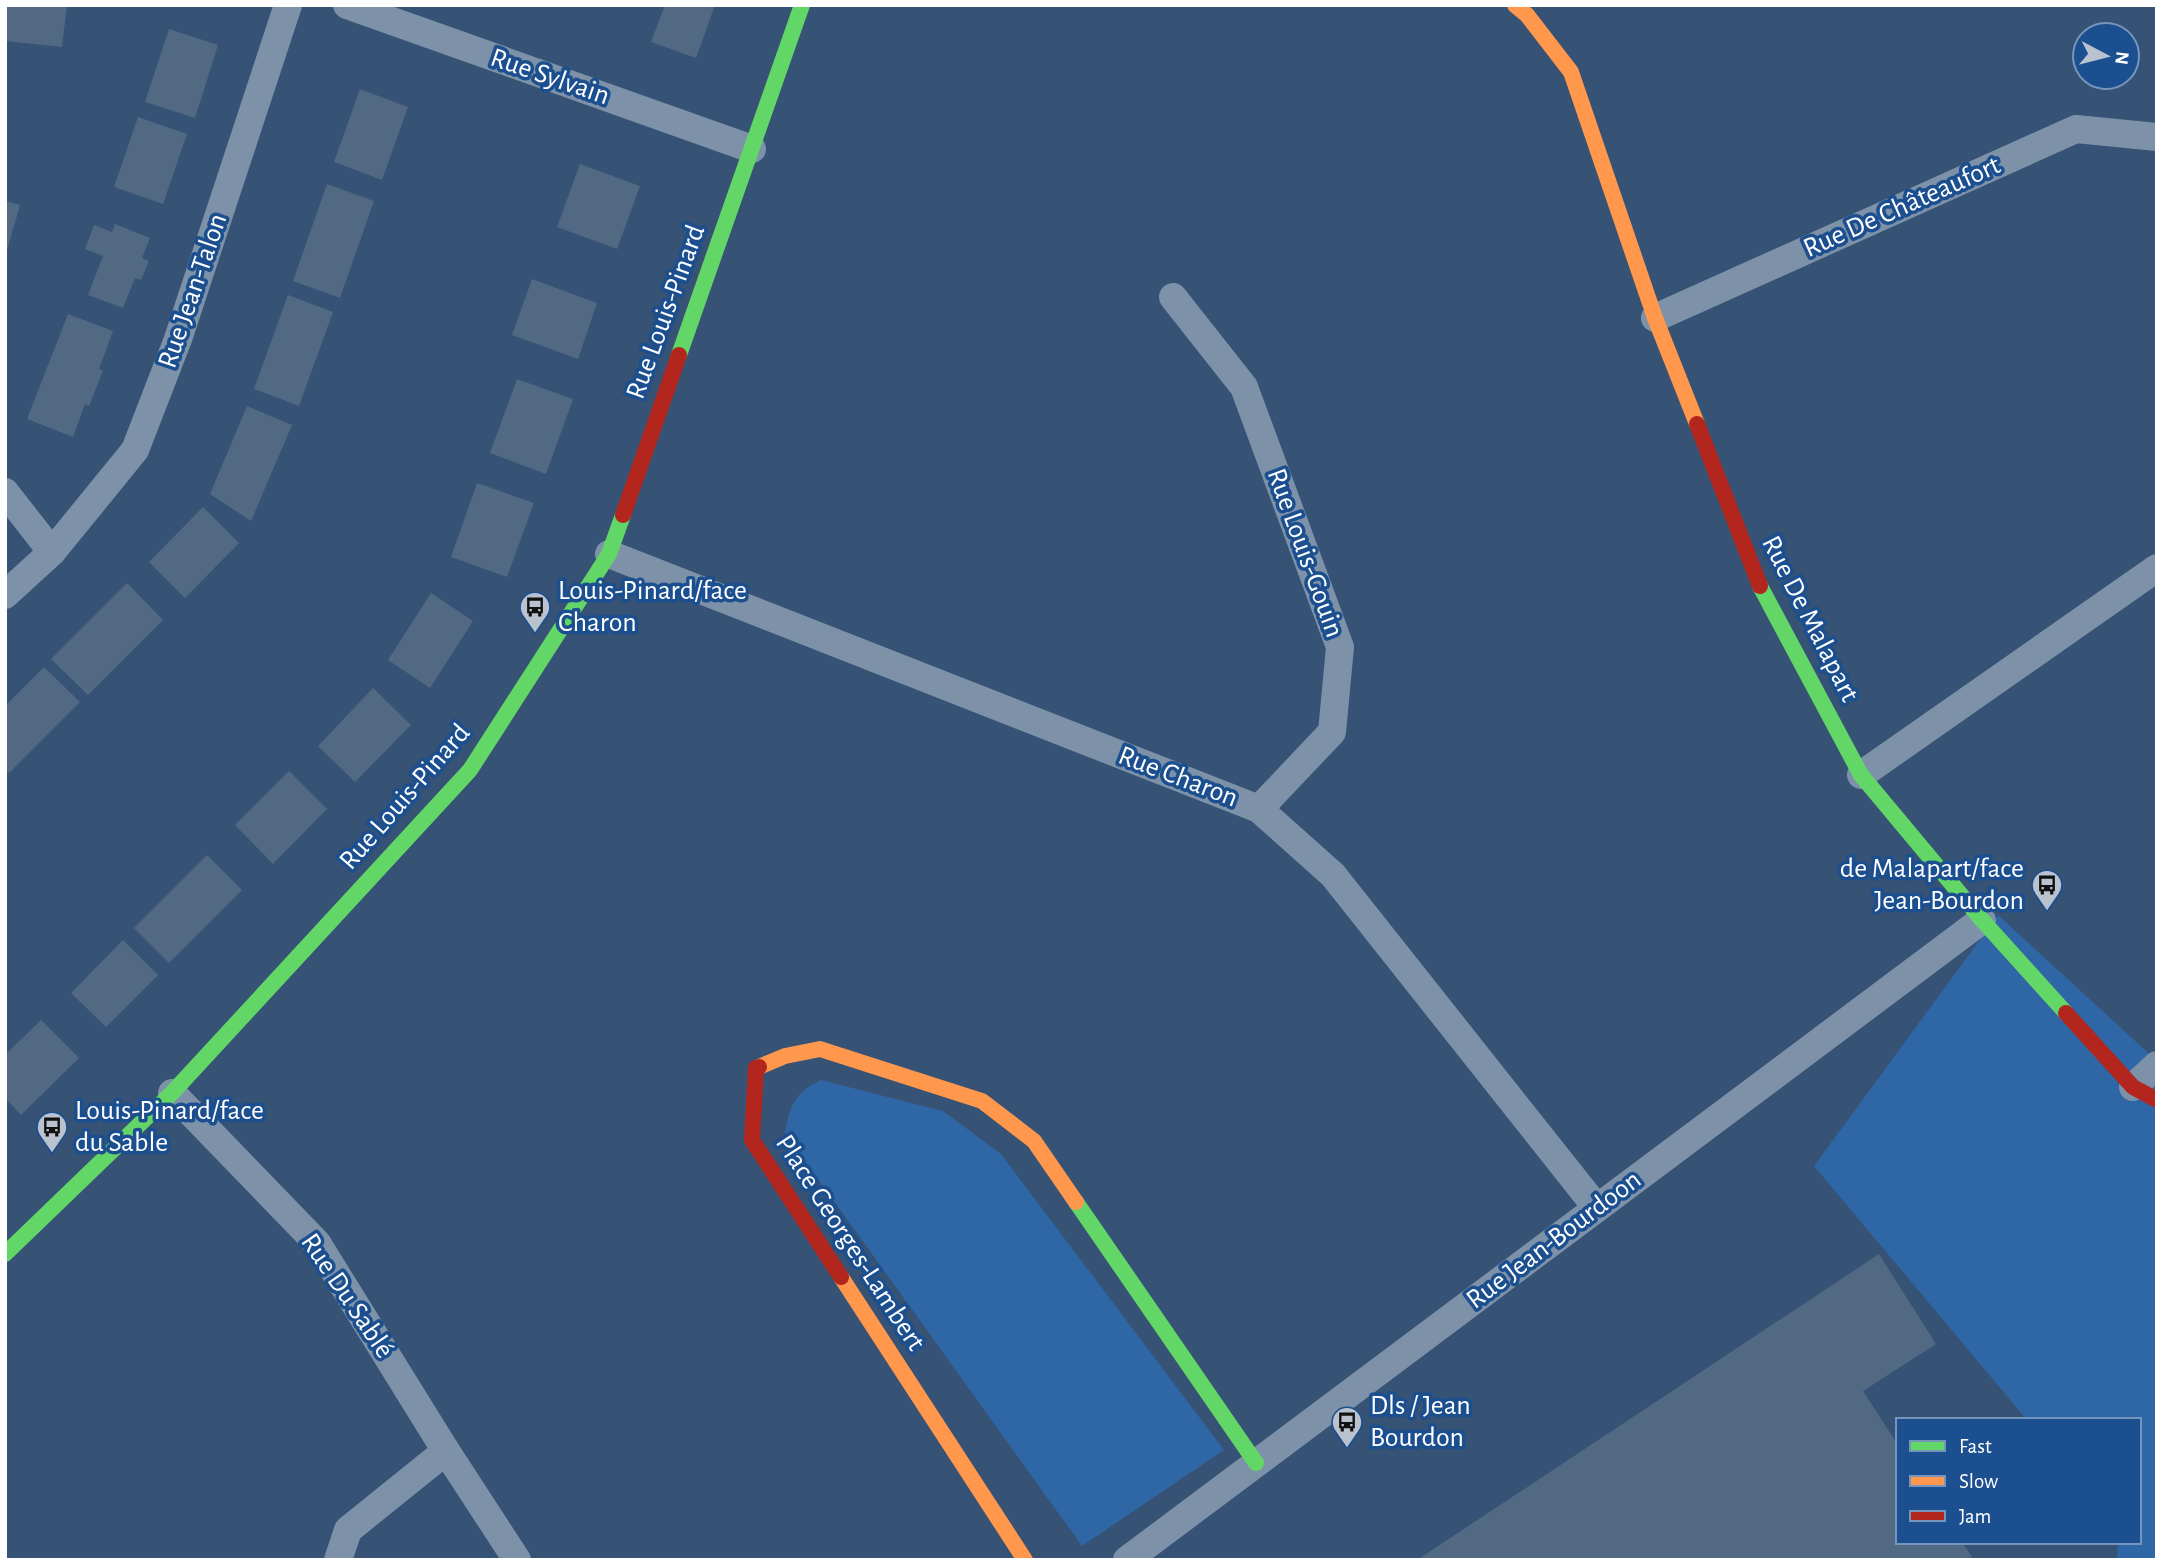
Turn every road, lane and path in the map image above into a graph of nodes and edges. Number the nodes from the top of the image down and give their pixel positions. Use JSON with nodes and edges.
{"nodes":[{"id":1,"x":288,"y":5,"type":"edge"},
{"id":2,"x":347,"y":5,"type":"edge"},
{"id":3,"x":802,"y":5,"type":"edge"},
{"id":4,"x":1515,"y":5,"type":"edge"},
{"id":5,"x":2157,"y":137,"type":"edge"},
{"id":6,"x":752,"y":149,"type":"junction"},
{"id":7,"x":1174,"y":297,"type":"dead end"},
{"id":8,"x":1655,"y":318,"type":"junction"},
{"id":9,"x":5,"y":492,"type":"edge"},
{"id":10,"x":52,"y":552,"type":"junction"},
{"id":11,"x":609,"y":554,"type":"junction"},
{"id":12,"x":2157,"y":568,"type":"edge"},
{"id":13,"x":5,"y":595,"type":"edge"},
{"id":14,"x":1861,"y":775,"type":"junction"},
{"id":15,"x":1259,"y":809,"type":"junction"},
{"id":16,"x":1982,"y":920,"type":"junction"},
{"id":17,"x":2157,"y":1065,"type":"edge"},
{"id":18,"x":172,"y":1093,"type":"junction"},
{"id":19,"x":2145,"y":1093,"type":"edge"},
{"id":20,"x":1597,"y":1208,"type":"junction"},
{"id":21,"x":5,"y":1254,"type":"edge"},
{"id":22,"x":446,"y":1451,"type":"junction"},
{"id":23,"x":1256,"y":1463,"type":"junction"},
{"id":24,"x":338,"y":1560,"type":"edge"},
{"id":25,"x":517,"y":1560,"type":"edge"},
{"id":26,"x":1025,"y":1560,"type":"edge"},
{"id":27,"x":1127,"y":1560,"type":"edge"}],
"edges":[{"from":1,"to":10,"type":"street","name":"Rue Jean-Talon"},
{"from":2,"to":6,"type":"street","name":"Rue Sylvain"},
{"from":3,"to":6,"type":"street","name":"Rue Louis-Pinard"},
{"from":4,"to":8,"type":"street","name":"Rue De Malapart"},
{"from":5,"to":8,"type":"street","name":"Rue De Châteaufort"},
{"from":6,"to":11,"type":"street","name":"Rue Louis-Pinard"},
{"from":7,"to":15,"type":"street","name":"Rue Louis-Gouin"},
{"from":8,"to":14,"type":"street","name":"Rue De Malapart"},
{"from":9,"to":10,"type":"street"},
{"from":10,"to":13,"type":"street","name":"Rue Jean-Talon"},
{"from":11,"to":15,"type":"street","name":"Rue Charon"},
{"from":11,"to":18,"type":"street","name":"Rue Louis-Pinard"},
{"from":12,"to":14,"type":"street"},
{"from":14,"to":16,"type":"street","name":"Rue De Malapart"},
{"from":15,"to":20,"type":"street","name":"Rue Charon"},
{"from":16,"to":19,"type":"street","name":"Rue De Malapart"},
{"from":16,"to":20,"type":"street","name":"Rue Jean-Bourdoon"},
{"from":17,"to":19,"type":"street"},
{"from":18,"to":21,"type":"street","name":"Rue Louis-Pinard"},
{"from":18,"to":22,"type":"street","name":"Rue Du Sablé"},
{"from":20,"to":23,"type":"street","name":"Rue Jean-Bourdoon"},
{"from":22,"to":24,"type":"street"},
{"from":22,"to":25,"type":"street","name":"Rue Du Sablé"},
{"from":23,"to":26,"type":"street","name":"Place Georges-Lambert"},
{"from":23,"to":27,"type":"street","name":"Rue Jean-Bourdoon"}]}
